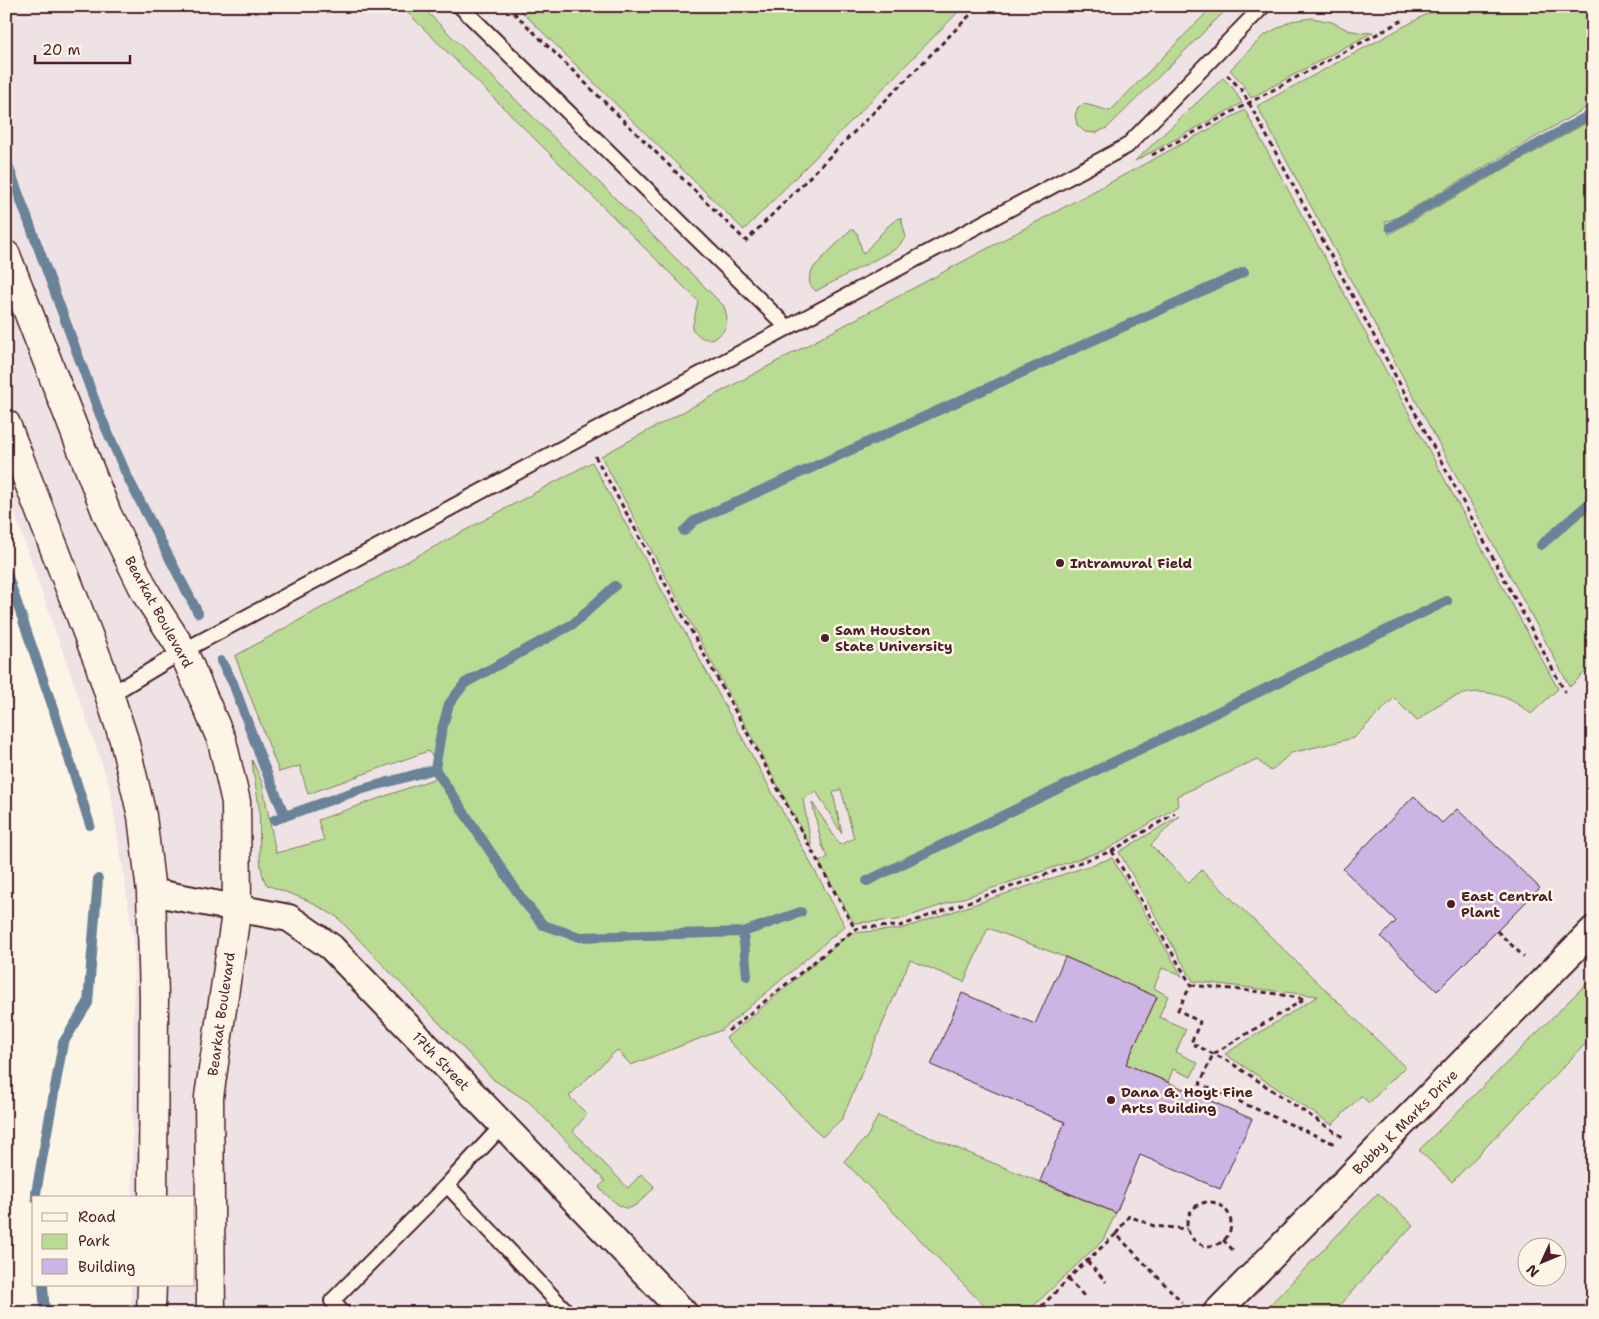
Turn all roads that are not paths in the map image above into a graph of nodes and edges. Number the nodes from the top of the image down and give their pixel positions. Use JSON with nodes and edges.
{"nodes":[{"id":1,"x":460,"y":6,"type":"edge"},
{"id":2,"x":1263,"y":6,"type":"edge"},
{"id":3,"x":6,"y":255,"type":"edge"},
{"id":4,"x":788,"y":328,"type":"junction"},
{"id":5,"x":6,"y":424,"type":"edge"},
{"id":6,"x":183,"y":651,"type":"junction"},
{"id":7,"x":110,"y":695,"type":"junction"},
{"id":8,"x":151,"y":892,"type":"junction"},
{"id":9,"x":237,"y":907,"type":"junction"},
{"id":10,"x":1593,"y":930,"type":"edge"},
{"id":11,"x":502,"y":1125,"type":"junction"},
{"id":12,"x":447,"y":1185,"type":"junction"},
{"id":13,"x":152,"y":1196,"type":"edge"},
{"id":14,"x":152,"y":1286,"type":"edge"},
{"id":15,"x":152,"y":1313,"type":"edge"},
{"id":16,"x":211,"y":1313,"type":"edge"},
{"id":17,"x":343,"y":1313,"type":"edge"},
{"id":18,"x":568,"y":1313,"type":"edge"},
{"id":19,"x":684,"y":1313,"type":"edge"},
{"id":20,"x":1216,"y":1313,"type":"edge"}],
"edges":[{"from":1,"to":4,"type":"lane"},
{"from":2,"to":4,"type":"lane"},
{"from":3,"to":6,"type":"street","name":"Bearkat Boulevard"},
{"from":4,"to":6,"type":"lane"},
{"from":5,"to":7,"type":"street"},
{"from":6,"to":7,"type":"lane"},
{"from":6,"to":9,"type":"street","name":"Bearkat Boulevard"},
{"from":7,"to":8,"type":"street"},
{"from":8,"to":9,"type":"street","name":"17th Street"},
{"from":8,"to":13,"type":"street"},
{"from":9,"to":11,"type":"street","name":"17th Street"},
{"from":9,"to":16,"type":"street","name":"Bearkat Boulevard"},
{"from":10,"to":20,"type":"street","name":"Bobby K Marks Drive"},
{"from":11,"to":12,"type":"lane"},
{"from":11,"to":19,"type":"street","name":"17th Street"},
{"from":12,"to":17,"type":"lane"},
{"from":12,"to":18,"type":"lane"},
{"from":14,"to":15,"type":"street"}]}
